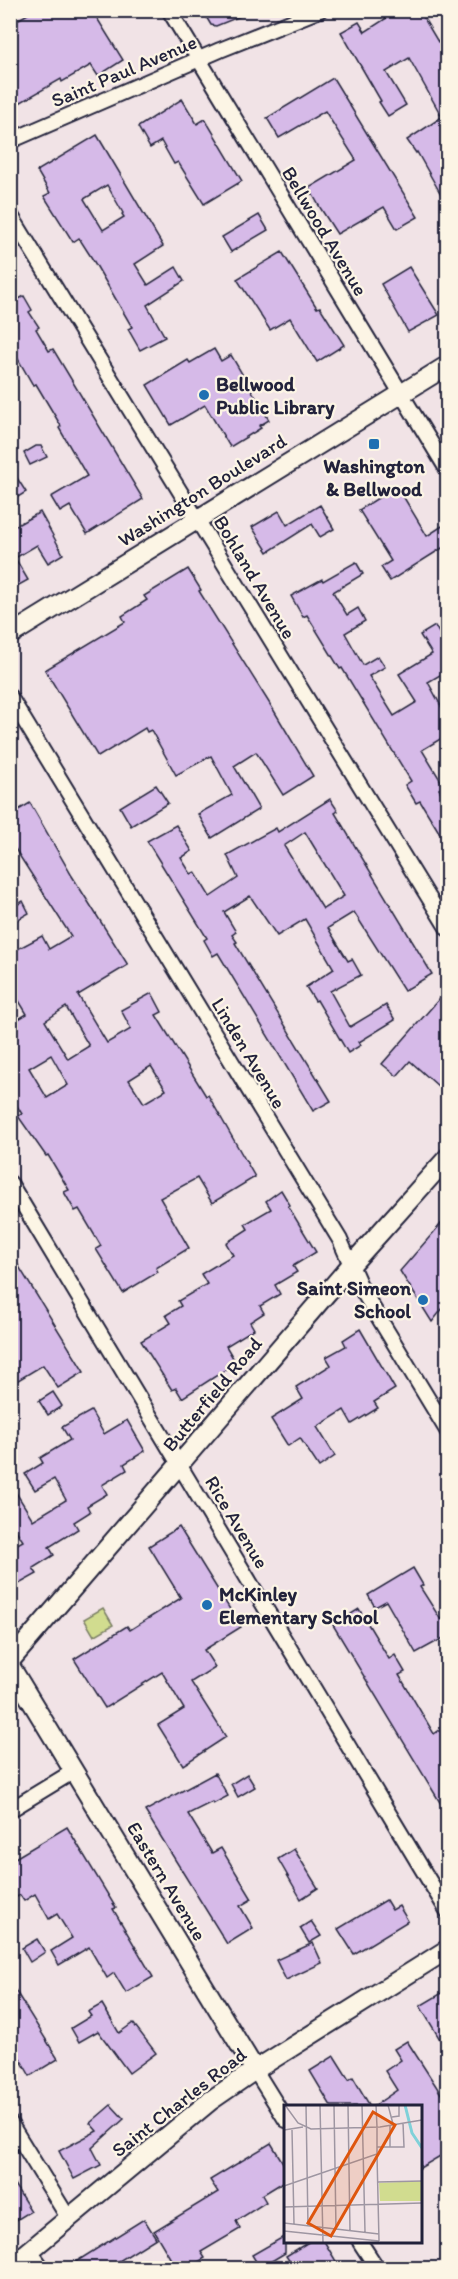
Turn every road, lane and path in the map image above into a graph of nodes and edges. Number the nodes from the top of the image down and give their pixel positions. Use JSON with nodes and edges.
{"nodes":[{"id":1,"x":169,"y":10,"type":"edge"},
{"id":2,"x":320,"y":10,"type":"edge"},
{"id":3,"x":199,"y":60,"type":"junction"},
{"id":4,"x":10,"y":141,"type":"edge"},
{"id":5,"x":10,"y":214,"type":"edge"},
{"id":6,"x":447,"y":366,"type":"edge"},
{"id":7,"x":401,"y":394,"type":"junction"},
{"id":8,"x":447,"y":471,"type":"edge"},
{"id":9,"x":197,"y":518,"type":"junction"},
{"id":10,"x":10,"y":635,"type":"edge"},
{"id":11,"x":10,"y":698,"type":"edge"},
{"id":12,"x":447,"y":929,"type":"edge"},
{"id":13,"x":447,"y":1157,"type":"edge"},
{"id":14,"x":10,"y":1183,"type":"edge"},
{"id":15,"x":351,"y":1266,"type":"junction"},
{"id":16,"x":447,"y":1432,"type":"edge"},
{"id":17,"x":180,"y":1466,"type":"junction"},
{"id":18,"x":10,"y":1661,"type":"edge"},
{"id":19,"x":10,"y":1666,"type":"edge"},
{"id":20,"x":74,"y":1771,"type":"junction"},
{"id":21,"x":10,"y":1810,"type":"edge"},
{"id":22,"x":447,"y":1912,"type":"edge"},
{"id":23,"x":447,"y":1949,"type":"edge"},
{"id":24,"x":255,"y":2070,"type":"junction"},
{"id":25,"x":284,"y":2118,"type":"edge"},
{"id":26,"x":10,"y":2123,"type":"edge"},
{"id":27,"x":69,"y":2219,"type":"junction"},
{"id":28,"x":361,"y":2243,"type":"edge"},
{"id":29,"x":30,"y":2251,"type":"junction"},
{"id":30,"x":10,"y":2267,"type":"edge"},
{"id":31,"x":42,"y":2268,"type":"edge"},
{"id":32,"x":377,"y":2268,"type":"edge"}],
"edges":[{"from":1,"to":3,"type":"street","name":"Bellwood Avenue"},
{"from":2,"to":3,"type":"street","name":"Saint Paul Avenue"},
{"from":3,"to":4,"type":"street","name":"Saint Paul Avenue"},
{"from":3,"to":7,"type":"street","name":"Bellwood Avenue"},
{"from":5,"to":9,"type":"street","name":"Bohland Avenue"},
{"from":6,"to":7,"type":"main road","name":"Washington Boulevard"},
{"from":7,"to":8,"type":"street","name":"Bellwood Avenue"},
{"from":7,"to":9,"type":"main road","name":"Washington Boulevard"},
{"from":9,"to":10,"type":"main road","name":"Washington Boulevard"},
{"from":9,"to":12,"type":"street","name":"Bohland Avenue"},
{"from":11,"to":15,"type":"street","name":"Linden Avenue"},
{"from":13,"to":15,"type":"main road","name":"Butterfield Road"},
{"from":14,"to":17,"type":"street","name":"Rice Avenue"},
{"from":15,"to":16,"type":"street","name":"Linden Avenue"},
{"from":15,"to":17,"type":"main road","name":"Butterfield Road"},
{"from":17,"to":18,"type":"main road","name":"Butterfield Road"},
{"from":17,"to":22,"type":"street","name":"Rice Avenue"},
{"from":19,"to":20,"type":"main road","name":"Eastern Avenue"},
{"from":20,"to":21,"type":"street"},
{"from":20,"to":24,"type":"main road","name":"Eastern Avenue"},
{"from":23,"to":24,"type":"main road","name":"Saint Charles Road"},
{"from":24,"to":25,"type":"street","name":"Eastern Avenue"},
{"from":24,"to":27,"type":"main road","name":"Saint Charles Road"},
{"from":26,"to":27,"type":"street"},
{"from":27,"to":29,"type":"main road","name":"Saint Charles Road"},
{"from":28,"to":32,"type":"street"},
{"from":29,"to":30,"type":"main road","name":"Saint Charles Road"},
{"from":29,"to":31,"type":"street"}]}
